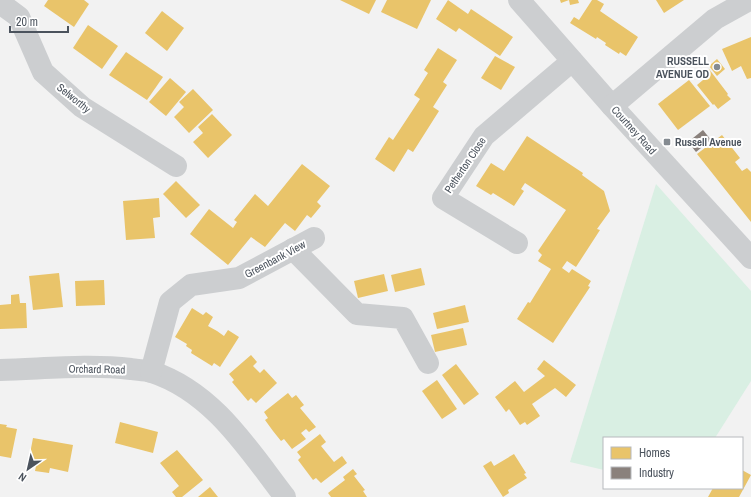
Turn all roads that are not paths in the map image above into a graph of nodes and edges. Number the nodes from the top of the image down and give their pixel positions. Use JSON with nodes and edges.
{"nodes":[{"id":1,"x":519,"y":0,"type":"edge"},
{"id":2,"x":749,"y":0,"type":"edge"},
{"id":3,"x":0,"y":3,"type":"edge"},
{"id":4,"x":572,"y":61,"type":"junction"},
{"id":5,"x":612,"y":106,"type":"junction"},
{"id":6,"x":176,"y":166,"type":"dead end"},
{"id":7,"x":314,"y":238,"type":"dead end"},
{"id":8,"x":517,"y":243,"type":"dead end"},
{"id":9,"x":293,"y":250,"type":"junction"},
{"id":10,"x":751,"y":258,"type":"edge"},
{"id":11,"x":428,"y":363,"type":"dead end"},
{"id":12,"x":0,"y":370,"type":"edge"},
{"id":13,"x":151,"y":372,"type":"junction"},
{"id":14,"x":285,"y":497,"type":"edge"}],
"edges":[{"from":1,"to":4,"type":"street","name":"Courtney Road"},
{"from":2,"to":5,"type":"street"},
{"from":3,"to":6,"type":"street","name":"Selworthy"},
{"from":4,"to":5,"type":"street","name":"Courtney Road"},
{"from":4,"to":8,"type":"street","name":"Petherton Close"},
{"from":5,"to":10,"type":"street","name":"Courtney Road"},
{"from":7,"to":9,"type":"street","name":"Greenbank View"},
{"from":9,"to":11,"type":"street"},
{"from":9,"to":13,"type":"street","name":"Greenbank View"},
{"from":12,"to":13,"type":"street","name":"Orchard Road"},
{"from":13,"to":14,"type":"street","name":"Orchard Road"}]}
